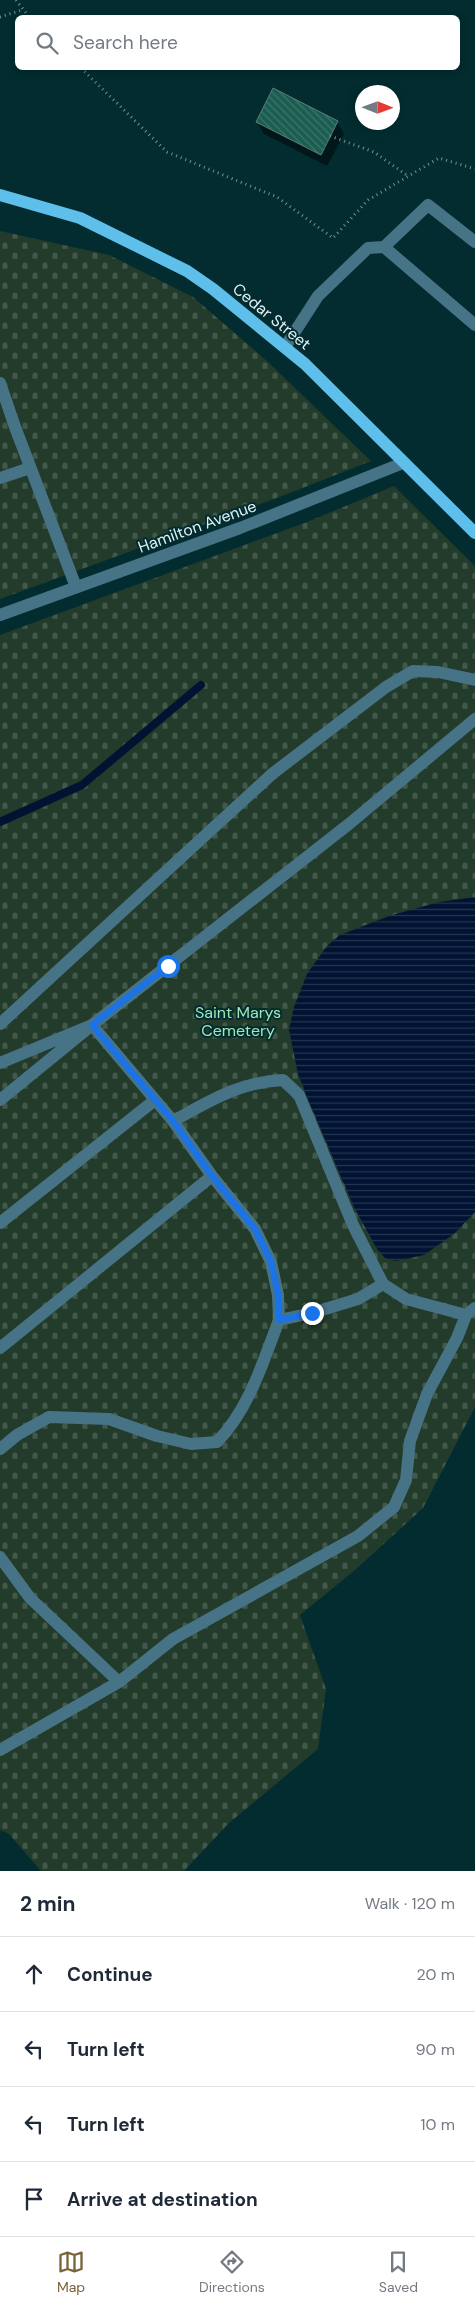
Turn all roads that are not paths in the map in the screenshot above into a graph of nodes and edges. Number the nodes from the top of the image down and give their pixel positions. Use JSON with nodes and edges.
{"nodes":[{"id":1,"x":0,"y":195,"type":"edge"},
{"id":2,"x":475,"y":242,"type":"edge"},
{"id":3,"x":384,"y":247,"type":"junction"},
{"id":4,"x":475,"y":325,"type":"edge"},
{"id":5,"x":285,"y":347,"type":"junction"},
{"id":6,"x":0,"y":383,"type":"edge"},
{"id":7,"x":404,"y":463,"type":"junction"},
{"id":8,"x":30,"y":468,"type":"junction"},
{"id":9,"x":0,"y":478,"type":"edge"},
{"id":10,"x":475,"y":533,"type":"edge"},
{"id":11,"x":76,"y":587,"type":"junction"},
{"id":12,"x":0,"y":615,"type":"edge"},
{"id":13,"x":475,"y":680,"type":"edge"},
{"id":14,"x":475,"y":719,"type":"edge"},
{"id":15,"x":0,"y":1024,"type":"edge"},
{"id":16,"x":92,"y":1025,"type":"junction"},
{"id":17,"x":0,"y":1063,"type":"edge"},
{"id":18,"x":0,"y":1100,"type":"edge"},
{"id":19,"x":155,"y":1100,"type":"junction"},
{"id":20,"x":173,"y":1121,"type":"junction"},
{"id":21,"x":212,"y":1176,"type":"junction"},
{"id":22,"x":0,"y":1223,"type":"edge"},
{"id":23,"x":383,"y":1284,"type":"junction"},
{"id":24,"x":471,"y":1312,"type":"edge"},
{"id":25,"x":279,"y":1320,"type":"junction"},
{"id":26,"x":0,"y":1348,"type":"edge"},
{"id":27,"x":0,"y":1450,"type":"edge"},
{"id":28,"x":0,"y":1557,"type":"edge"},
{"id":29,"x":119,"y":1682,"type":"junction"},
{"id":30,"x":0,"y":1750,"type":"edge"}],
"edges":[{"from":1,"to":5,"type":"main road","name":"Cedar Street"},
{"from":2,"to":3,"type":"street"},
{"from":3,"to":4,"type":"street"},
{"from":3,"to":5,"type":"street"},
{"from":5,"to":7,"type":"main road","name":"Cedar Street"},
{"from":6,"to":8,"type":"street"},
{"from":7,"to":10,"type":"main road","name":"Cedar Street"},
{"from":7,"to":11,"type":"street","name":"Hamilton Avenue"},
{"from":8,"to":9,"type":"street"},
{"from":8,"to":11,"type":"street"},
{"from":11,"to":12,"type":"street","name":"Hamilton Avenue"},
{"from":13,"to":15,"type":"street"},
{"from":14,"to":16,"type":"street"},
{"from":16,"to":17,"type":"street"},
{"from":16,"to":18,"type":"street"},
{"from":16,"to":19,"type":"street"},
{"from":19,"to":20,"type":"street"},
{"from":19,"to":22,"type":"street"},
{"from":20,"to":21,"type":"street"},
{"from":20,"to":23,"type":"street"},
{"from":21,"to":25,"type":"street"},
{"from":21,"to":26,"type":"street"},
{"from":23,"to":24,"type":"street"},
{"from":23,"to":25,"type":"street"},
{"from":24,"to":29,"type":"street"},
{"from":25,"to":27,"type":"street"},
{"from":28,"to":29,"type":"street"},
{"from":29,"to":30,"type":"street"}]}
